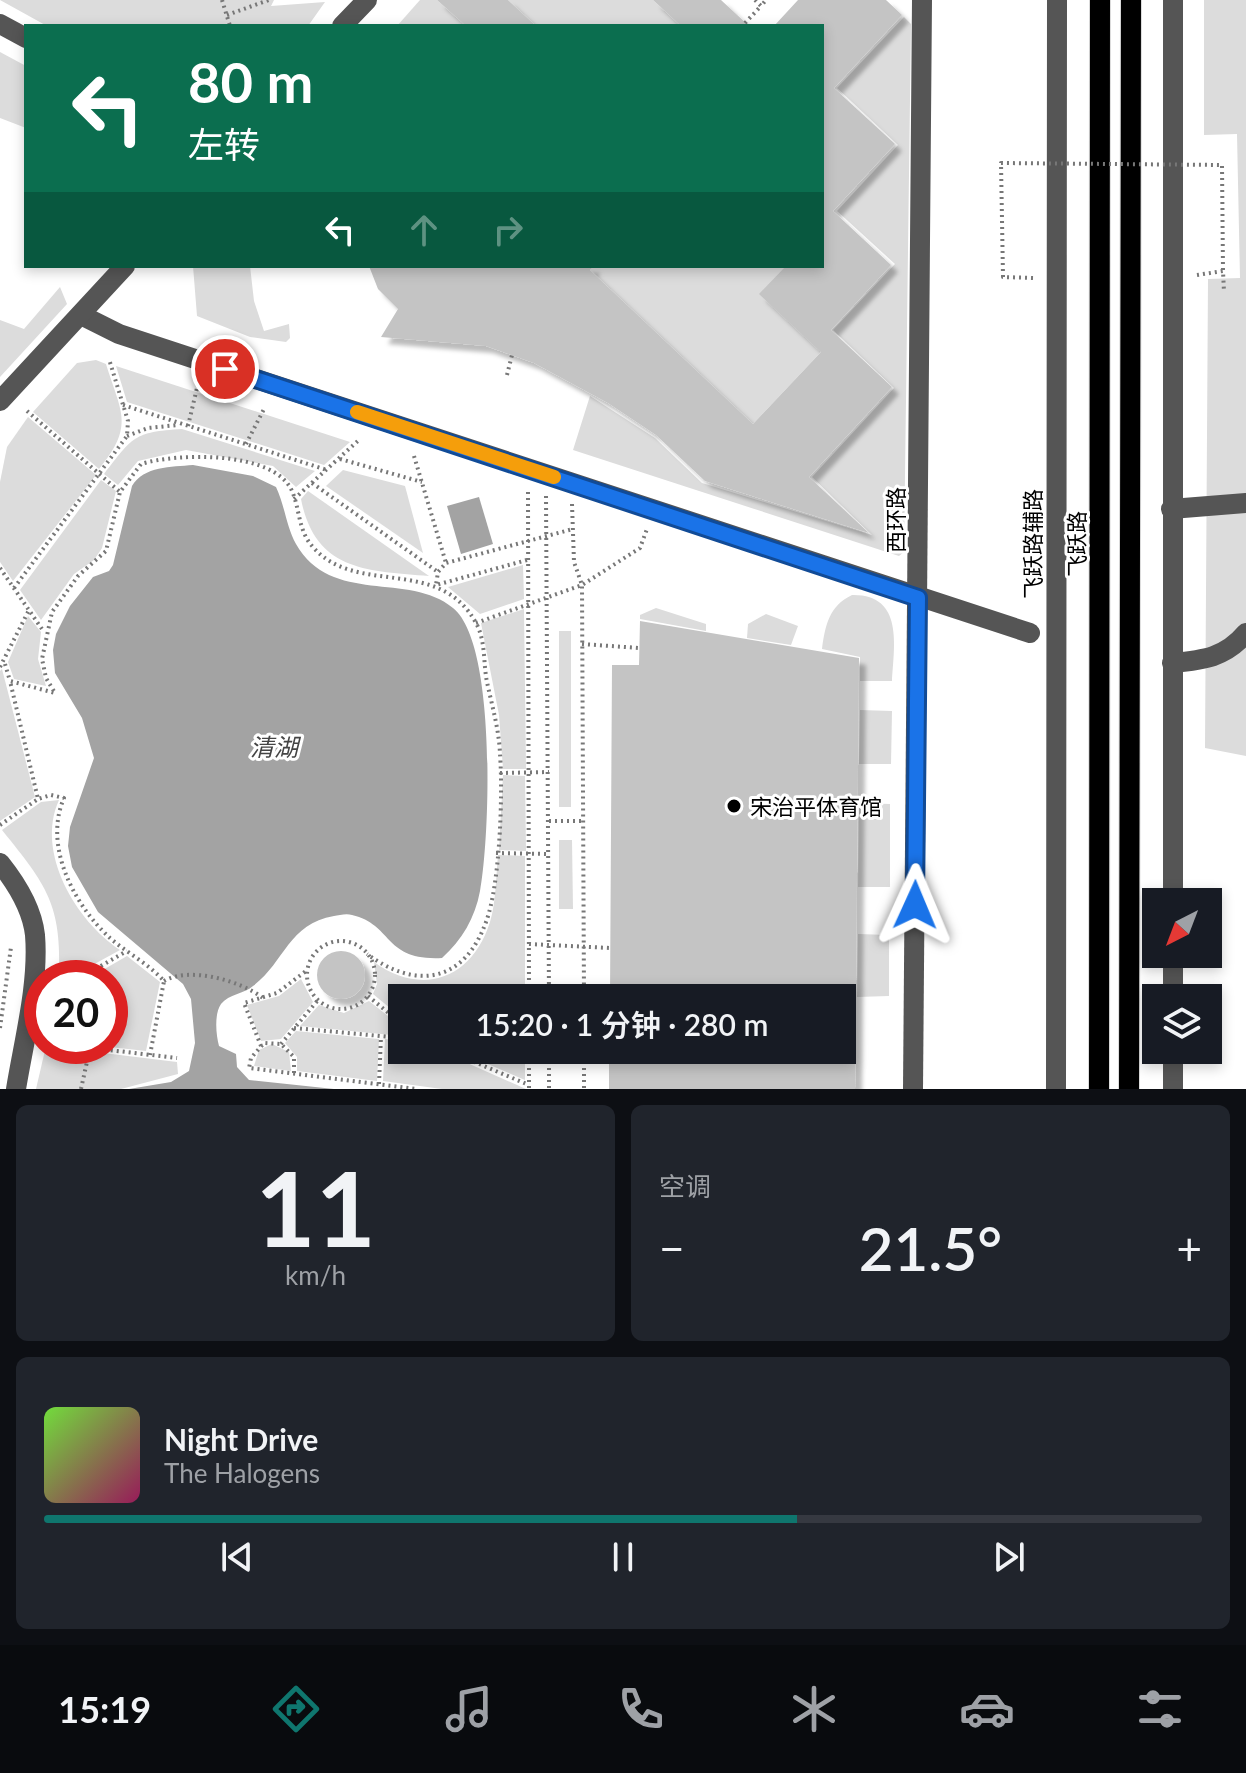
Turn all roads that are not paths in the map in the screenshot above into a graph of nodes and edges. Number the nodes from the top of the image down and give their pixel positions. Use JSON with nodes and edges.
{"nodes":[{"id":1,"x":367,"y":0,"type":"edge"},
{"id":2,"x":922,"y":0,"type":"edge"},
{"id":3,"x":1057,"y":0,"type":"edge"},
{"id":4,"x":1100,"y":0,"type":"edge"},
{"id":5,"x":1131,"y":0,"type":"edge"},
{"id":6,"x":1173,"y":0,"type":"edge"},
{"id":7,"x":0,"y":24,"type":"edge"},
{"id":8,"x":344,"y":24,"type":"edge"},
{"id":9,"x":24,"y":37,"type":"edge"},
{"id":10,"x":123,"y":268,"type":"edge"},
{"id":11,"x":81,"y":315,"type":"junction"},
{"id":12,"x":0,"y":401,"type":"edge"},
{"id":13,"x":1246,"y":503,"type":"edge"},
{"id":14,"x":1171,"y":509,"type":"junction"},
{"id":15,"x":918,"y":598,"type":"junction"},
{"id":16,"x":1030,"y":633,"type":"dead end"},
{"id":17,"x":1246,"y":633,"type":"edge"},
{"id":18,"x":1172,"y":663,"type":"junction"},
{"id":19,"x":0,"y":863,"type":"edge"},
{"id":20,"x":1173,"y":888,"type":"edge"},
{"id":21,"x":1173,"y":1064,"type":"edge"},
{"id":22,"x":16,"y":1089,"type":"edge"},
{"id":23,"x":913,"y":1089,"type":"edge"},
{"id":24,"x":1056,"y":1089,"type":"edge"},
{"id":25,"x":1099,"y":1089,"type":"edge"},
{"id":26,"x":1129,"y":1089,"type":"edge"},
{"id":27,"x":1173,"y":1089,"type":"edge"}],
"edges":[{"from":1,"to":8,"type":"street"},
{"from":2,"to":15,"type":"street","name":"西环路"},
{"from":3,"to":24,"type":"street","name":"飞跃路辅路"},
{"from":4,"to":25,"type":"main road","name":"飞跃路"},
{"from":5,"to":26,"type":"main road"},
{"from":6,"to":14,"type":"street"},
{"from":7,"to":9,"type":"street"},
{"from":10,"to":11,"type":"street"},
{"from":11,"to":12,"type":"street"},
{"from":11,"to":15,"type":"street"},
{"from":13,"to":14,"type":"street"},
{"from":14,"to":18,"type":"street"},
{"from":15,"to":16,"type":"street"},
{"from":15,"to":23,"type":"street","name":"西环路"},
{"from":17,"to":18,"type":"street"},
{"from":18,"to":20,"type":"street"},
{"from":19,"to":22,"type":"street"},
{"from":21,"to":27,"type":"street"}]}
